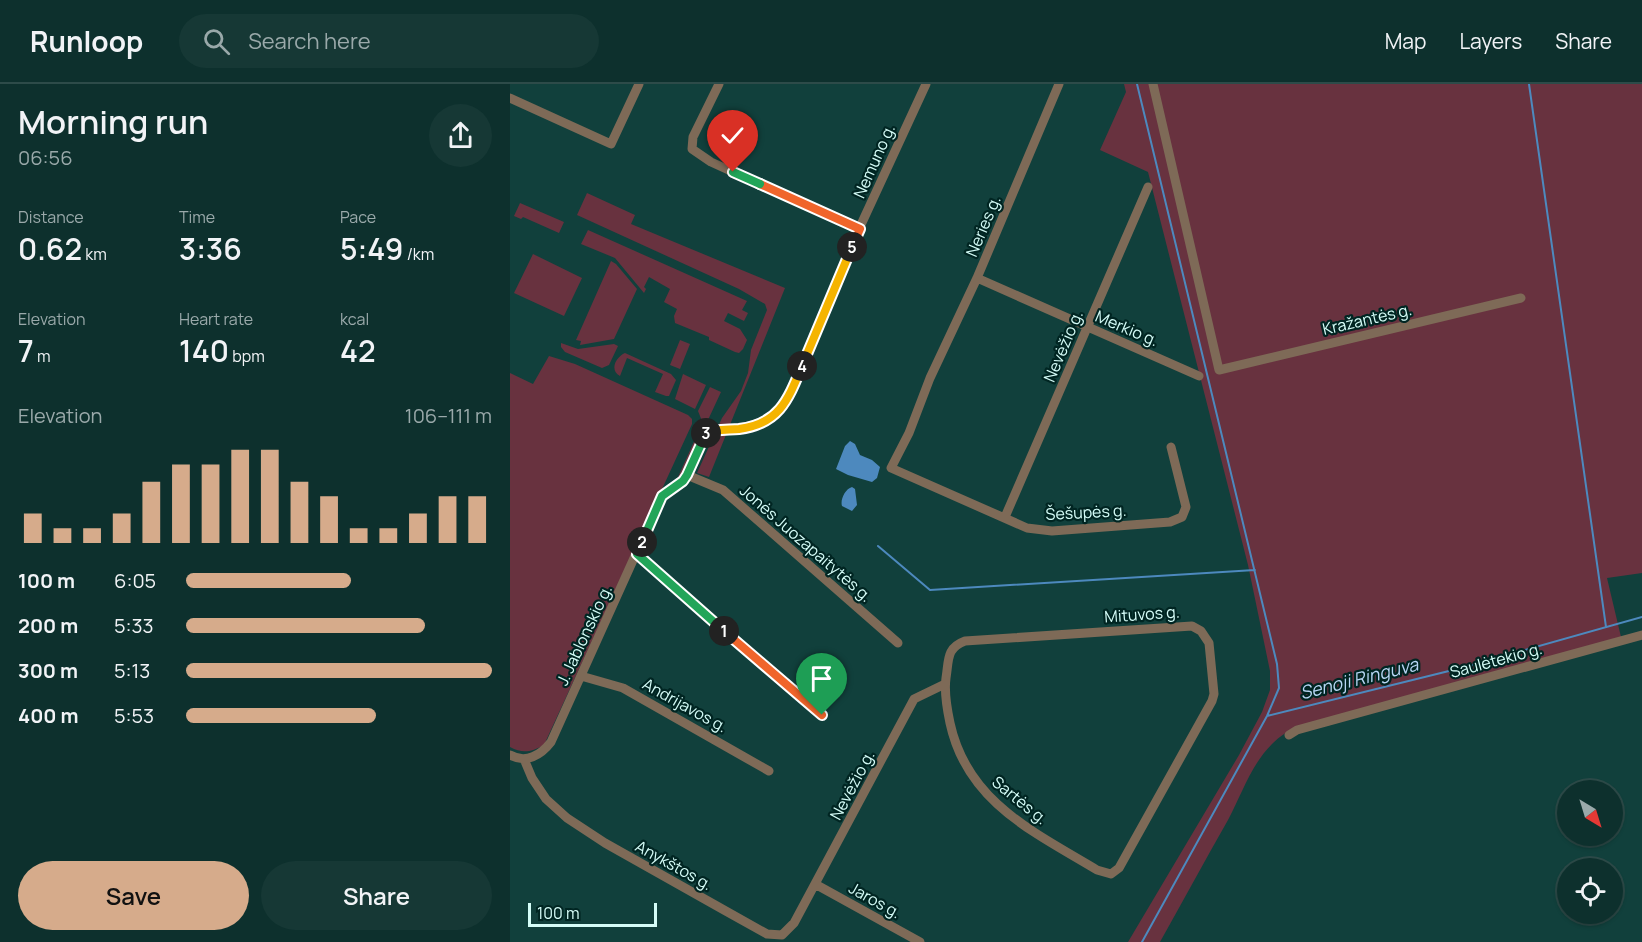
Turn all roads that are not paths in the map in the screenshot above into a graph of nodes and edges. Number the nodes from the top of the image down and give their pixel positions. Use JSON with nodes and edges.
{"nodes":[{"id":1,"x":639,"y":84,"type":"edge"},
{"id":2,"x":719,"y":84,"type":"edge"},
{"id":3,"x":926,"y":84,"type":"edge"},
{"id":4,"x":1059,"y":84,"type":"edge"},
{"id":5,"x":1153,"y":84,"type":"edge"},
{"id":6,"x":510,"y":98,"type":"edge"},
{"id":7,"x":1148,"y":187,"type":"dead end"},
{"id":8,"x":860,"y":229,"type":"junction"},
{"id":9,"x":977,"y":278,"type":"junction"},
{"id":10,"x":1521,"y":298,"type":"dead end"},
{"id":11,"x":1087,"y":328,"type":"junction"},
{"id":12,"x":1199,"y":376,"type":"dead end"},
{"id":13,"x":918,"y":406,"type":"joint"},
{"id":14,"x":1171,"y":447,"type":"dead end"},
{"id":15,"x":687,"y":475,"type":"junction"},
{"id":16,"x":1005,"y":518,"type":"junction"},
{"id":17,"x":637,"y":554,"type":"junction"},
{"id":18,"x":1642,"y":635,"type":"edge"},
{"id":19,"x":898,"y":643,"type":"dead end"},
{"id":20,"x":954,"y":645,"type":"joint"},
{"id":21,"x":581,"y":676,"type":"junction"},
{"id":22,"x":945,"y":684,"type":"junction"},
{"id":23,"x":822,"y":715,"type":"dead end"},
{"id":24,"x":1289,"y":735,"type":"dead end"},
{"id":25,"x":510,"y":755,"type":"edge"},
{"id":26,"x":524,"y":759,"type":"junction"},
{"id":27,"x":769,"y":771,"type":"dead end"},
{"id":28,"x":1111,"y":874,"type":"joint"},
{"id":29,"x":815,"y":884,"type":"junction"},
{"id":30,"x":920,"y":942,"type":"edge"}],
"edges":[{"from":1,"to":6,"type":"street"},
{"from":2,"to":8,"type":"street"},
{"from":3,"to":8,"type":"street","name":"Nemuno g."},
{"from":4,"to":9,"type":"street","name":"Neries g."},
{"from":5,"to":10,"type":"street","name":"Kražantės g."},
{"from":7,"to":11,"type":"street","name":"Nevėžio g."},
{"from":8,"to":15,"type":"street","name":"Nemuno g."},
{"from":9,"to":11,"type":"street","name":"Merkio g."},
{"from":9,"to":13,"type":"street","name":"Neries g."},
{"from":11,"to":12,"type":"street","name":"Merkio g."},
{"from":11,"to":16,"type":"street","name":"Nevėžio g."},
{"from":13,"to":16,"type":"street","name":"Šešupės g."},
{"from":14,"to":16,"type":"street","name":"Šešupės g."},
{"from":15,"to":17,"type":"street","name":"J. Jablonskio g."},
{"from":15,"to":19,"type":"street","name":"Jonės Juozapaitytės g."},
{"from":17,"to":21,"type":"street","name":"J. Jablonskio g."},
{"from":17,"to":23,"type":"street"},
{"from":18,"to":24,"type":"street","name":"Saulėtekio g."},
{"from":20,"to":22,"type":"street","name":"Sartės g."},
{"from":20,"to":28,"type":"street","name":"Mituvos g."},
{"from":21,"to":26,"type":"street","name":"J. Jablonskio g."},
{"from":21,"to":27,"type":"street","name":"Andrijavos g."},
{"from":22,"to":28,"type":"street","name":"Sartės g."},
{"from":22,"to":29,"type":"street","name":"Nevėžio g."},
{"from":25,"to":26,"type":"street"},
{"from":26,"to":29,"type":"street","name":"Anykštos g."},
{"from":29,"to":30,"type":"street","name":"Jaros g."}]}
